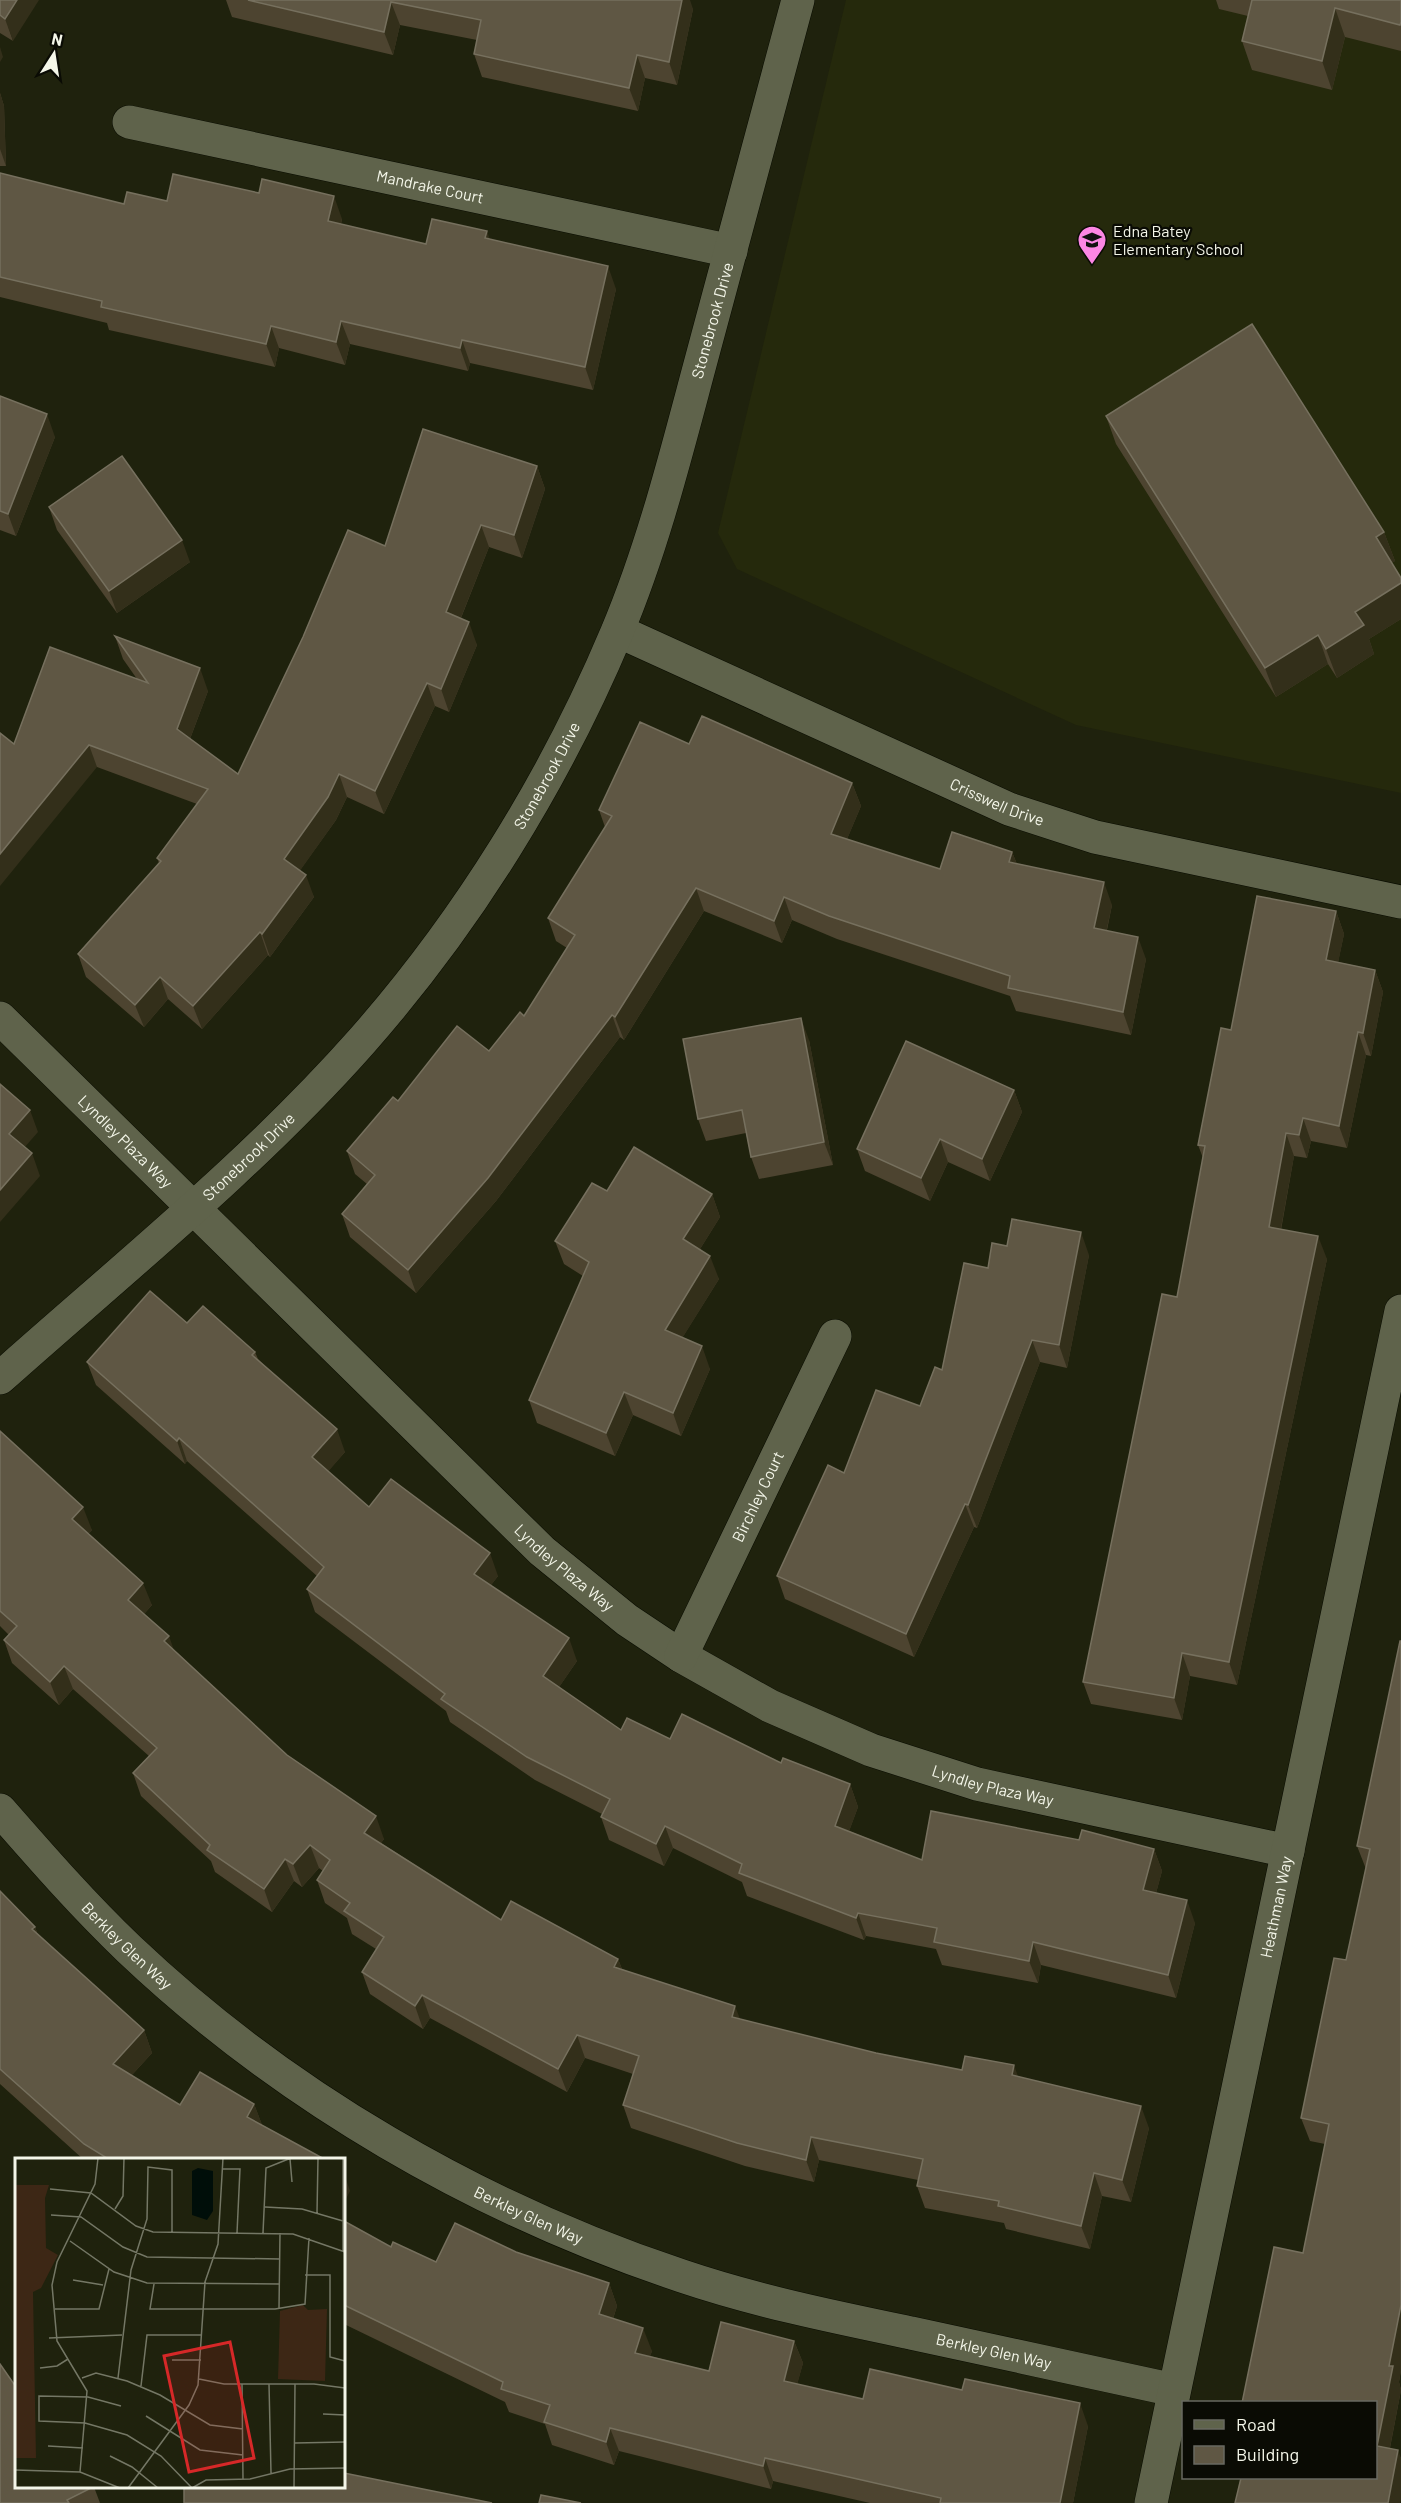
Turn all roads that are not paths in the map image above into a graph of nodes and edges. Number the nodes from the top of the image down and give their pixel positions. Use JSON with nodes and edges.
{"nodes":[{"id":1,"x":798,"y":0,"type":"edge"},
{"id":2,"x":129,"y":123,"type":"dead end"},
{"id":3,"x":731,"y":251,"type":"junction"},
{"id":4,"x":618,"y":631,"type":"junction"},
{"id":5,"x":1401,"y":902,"type":"edge"},
{"id":6,"x":0,"y":1018,"type":"edge"},
{"id":7,"x":192,"y":1208,"type":"junction"},
{"id":8,"x":1401,"y":1311,"type":"edge"},
{"id":9,"x":834,"y":1336,"type":"dead end"},
{"id":10,"x":0,"y":1378,"type":"edge"},
{"id":11,"x":681,"y":1656,"type":"junction"},
{"id":12,"x":0,"y":1810,"type":"edge"},
{"id":13,"x":1288,"y":1851,"type":"junction"},
{"id":14,"x":1174,"y":2390,"type":"junction"},
{"id":15,"x":1151,"y":2503,"type":"edge"}],
"edges":[{"from":1,"to":3,"type":"street","name":"Stonebrook Drive"},
{"from":2,"to":3,"type":"street","name":"Mandrake Court"},
{"from":3,"to":4,"type":"street","name":"Stonebrook Drive"},
{"from":4,"to":5,"type":"street","name":"Crisswell Drive"},
{"from":4,"to":7,"type":"street","name":"Stonebrook Drive"},
{"from":6,"to":7,"type":"street","name":"Lyndley Plaza Way"},
{"from":7,"to":10,"type":"street","name":"Stonebrook Drive"},
{"from":7,"to":11,"type":"street","name":"Lyndley Plaza Way"},
{"from":8,"to":13,"type":"street","name":"Heathman Way"},
{"from":9,"to":11,"type":"street","name":"Birchley Court"},
{"from":11,"to":13,"type":"street","name":"Lyndley Plaza Way"},
{"from":12,"to":14,"type":"street","name":"Berkley Glen Way"},
{"from":13,"to":14,"type":"street","name":"Heathman Way"},
{"from":14,"to":15,"type":"street","name":"Heathman Way"}]}
